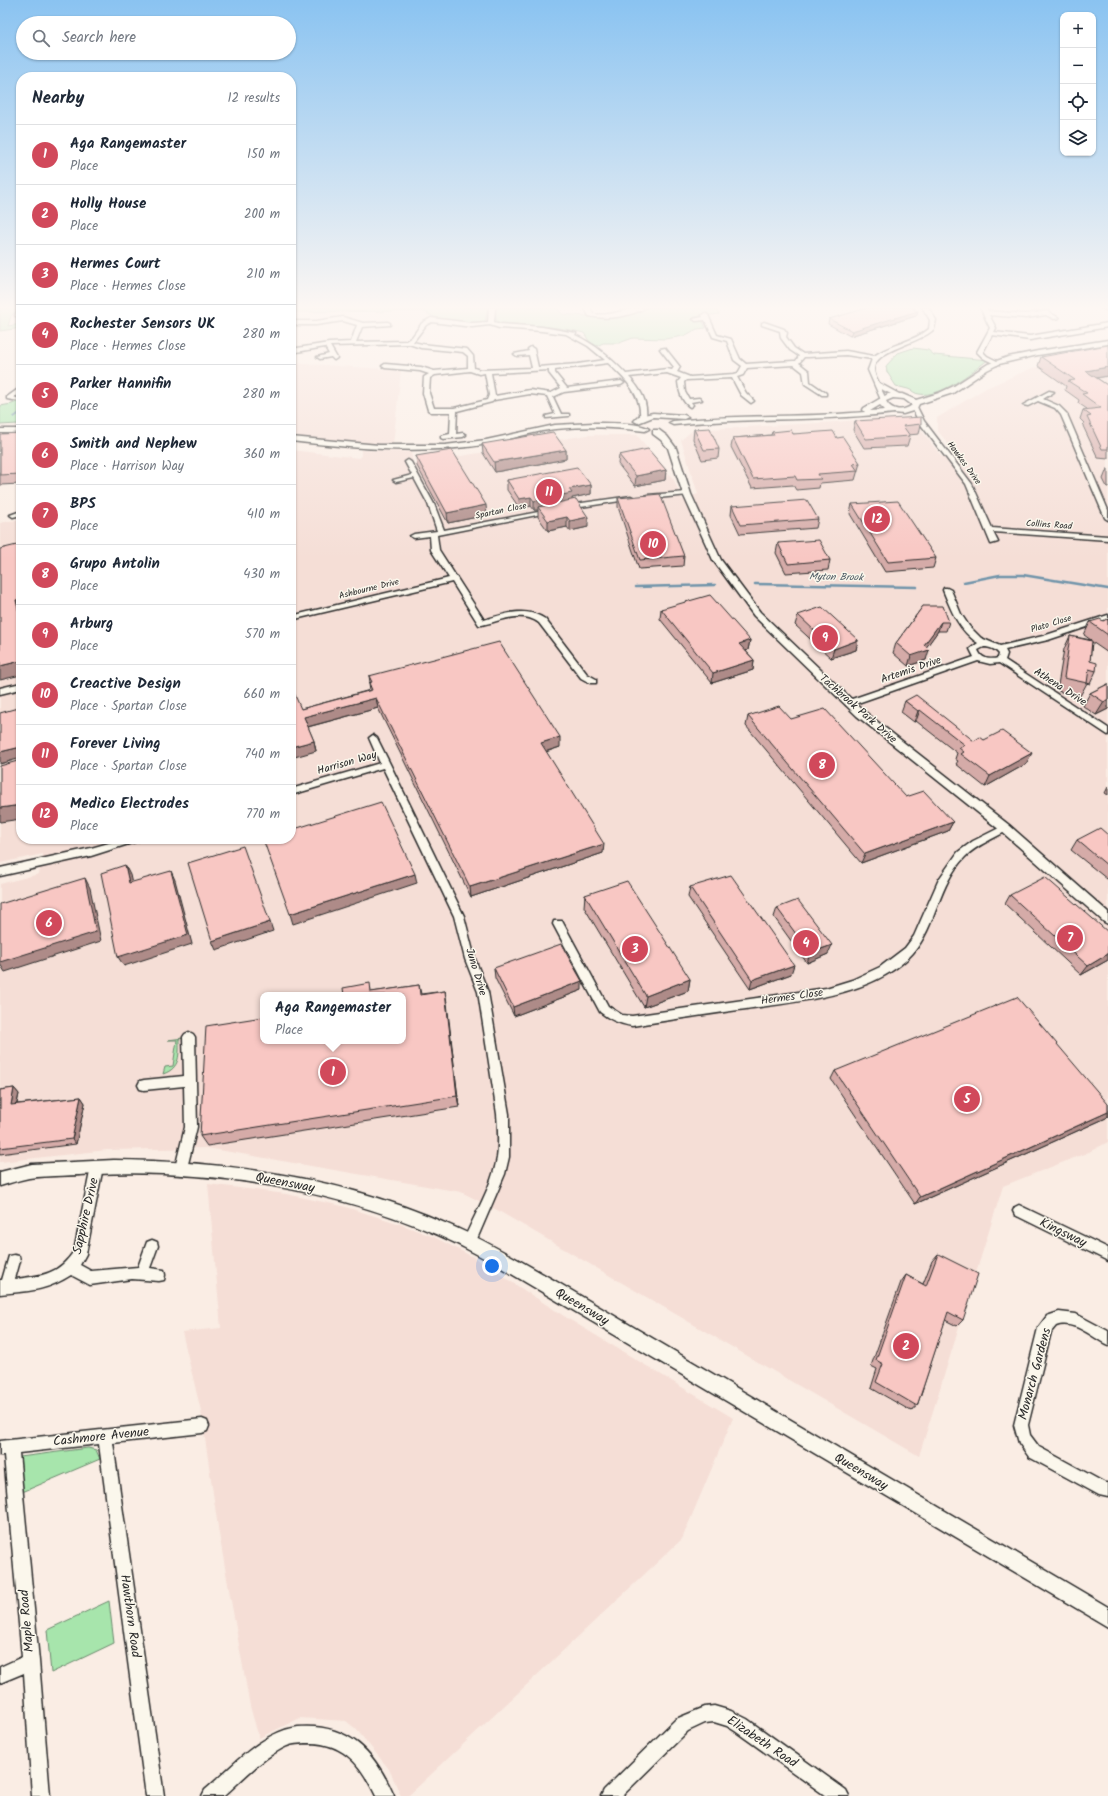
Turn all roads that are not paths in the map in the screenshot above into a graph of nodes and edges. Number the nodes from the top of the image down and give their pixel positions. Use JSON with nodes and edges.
{"nodes":[{"id":1,"x":426,"y":391,"type":"edge"},
{"id":2,"x":490,"y":391,"type":"edge"},
{"id":3,"x":562,"y":391,"type":"edge"},
{"id":4,"x":636,"y":391,"type":"edge"},
{"id":5,"x":683,"y":391,"type":"edge"},
{"id":6,"x":741,"y":391,"type":"edge"},
{"id":7,"x":819,"y":391,"type":"edge"},
{"id":8,"x":880,"y":391,"type":"edge"},
{"id":9,"x":890,"y":391,"type":"edge"},
{"id":10,"x":950,"y":391,"type":"edge"},
{"id":11,"x":16,"y":392,"type":"edge"},
{"id":12,"x":1051,"y":392,"type":"dead end"},
{"id":13,"x":810,"y":394,"type":"dead end"},
{"id":14,"x":551,"y":395,"type":"junction"},
{"id":15,"x":758,"y":395,"type":"dead end"},
{"id":16,"x":901,"y":396,"type":"junction"},
{"id":17,"x":931,"y":397,"type":"junction"},
{"id":18,"x":491,"y":398,"type":"junction"},
{"id":19,"x":1038,"y":399,"type":"junction"},
{"id":20,"x":16,"y":400,"type":"edge"},
{"id":21,"x":699,"y":400,"type":"dead end"},
{"id":22,"x":882,"y":400,"type":"junction"},
{"id":23,"x":915,"y":405,"type":"junction"},
{"id":24,"x":1026,"y":405,"type":"dead end"},
{"id":25,"x":644,"y":408,"type":"junction"},
{"id":26,"x":454,"y":410,"type":"junction"},
{"id":27,"x":894,"y":411,"type":"junction"},
{"id":28,"x":904,"y":412,"type":"junction"},
{"id":29,"x":860,"y":413,"type":"junction"},
{"id":30,"x":567,"y":415,"type":"dead end"},
{"id":31,"x":653,"y":415,"type":"junction"},
{"id":32,"x":558,"y":416,"type":"junction"},
{"id":33,"x":664,"y":416,"type":"junction"},
{"id":34,"x":548,"y":417,"type":"dead end"},
{"id":35,"x":640,"y":419,"type":"junction"},
{"id":36,"x":710,"y":419,"type":"junction"},
{"id":37,"x":921,"y":421,"type":"junction"},
{"id":38,"x":615,"y":425,"type":"junction"},
{"id":39,"x":645,"y":429,"type":"junction"},
{"id":40,"x":672,"y":429,"type":"junction"},
{"id":41,"x":16,"y":431,"type":"edge"},
{"id":42,"x":0,"y":432,"type":"edge"},
{"id":43,"x":656,"y":432,"type":"junction"},
{"id":44,"x":463,"y":435,"type":"dead end"},
{"id":45,"x":453,"y":436,"type":"junction"},
{"id":46,"x":443,"y":437,"type":"dead end"},
{"id":47,"x":296,"y":440,"type":"edge"},
{"id":48,"x":672,"y":448,"type":"junction"},
{"id":49,"x":408,"y":462,"type":"dead end"},
{"id":50,"x":416,"y":476,"type":"junction"},
{"id":51,"x":396,"y":480,"type":"dead end"},
{"id":52,"x":687,"y":494,"type":"junction"},
{"id":53,"x":13,"y":515,"type":"dead end"},
{"id":54,"x":16,"y":515,"type":"edge"},
{"id":55,"x":1108,"y":518,"type":"edge"},
{"id":56,"x":989,"y":530,"type":"junction"},
{"id":57,"x":442,"y":532,"type":"junction"},
{"id":58,"x":433,"y":534,"type":"junction"},
{"id":59,"x":414,"y":536,"type":"dead end"},
{"id":60,"x":1108,"y":538,"type":"edge"},
{"id":61,"x":994,"y":542,"type":"dead end"},
{"id":62,"x":453,"y":578,"type":"junction"},
{"id":63,"x":947,"y":590,"type":"dead end"},
{"id":64,"x":1108,"y":616,"type":"edge"},
{"id":65,"x":296,"y":617,"type":"edge"},
{"id":66,"x":969,"y":632,"type":"junction"},
{"id":67,"x":986,"y":644,"type":"junction"},
{"id":68,"x":974,"y":649,"type":"junction"},
{"id":69,"x":1000,"y":649,"type":"junction"},
{"id":70,"x":979,"y":658,"type":"junction"},
{"id":71,"x":1000,"y":660,"type":"junction"},
{"id":72,"x":593,"y":681,"type":"dead end"},
{"id":73,"x":16,"y":687,"type":"edge"},
{"id":74,"x":0,"y":691,"type":"edge"},
{"id":75,"x":849,"y":703,"type":"junction"},
{"id":76,"x":1108,"y":732,"type":"edge"},
{"id":77,"x":374,"y":738,"type":"dead end"},
{"id":78,"x":386,"y":764,"type":"junction"},
{"id":79,"x":296,"y":791,"type":"edge"},
{"id":80,"x":1005,"y":828,"type":"junction"},
{"id":81,"x":119,"y":844,"type":"edge"},
{"id":82,"x":0,"y":872,"type":"edge"},
{"id":83,"x":1108,"y":919,"type":"edge"},
{"id":84,"x":558,"y":924,"type":"dead end"},
{"id":85,"x":189,"y":1036,"type":"dead end"},
{"id":86,"x":191,"y":1080,"type":"junction"},
{"id":87,"x":144,"y":1085,"type":"dead end"},
{"id":88,"x":97,"y":1167,"type":"junction"},
{"id":89,"x":181,"y":1168,"type":"junction"},
{"id":90,"x":0,"y":1178,"type":"edge"},
{"id":91,"x":1019,"y":1211,"type":"dead end"},
{"id":92,"x":469,"y":1242,"type":"junction"},
{"id":93,"x":152,"y":1246,"type":"dead end"},
{"id":94,"x":1108,"y":1255,"type":"edge"},
{"id":95,"x":14,"y":1261,"type":"dead end"},
{"id":96,"x":71,"y":1267,"type":"junction"},
{"id":97,"x":142,"y":1273,"type":"junction"},
{"id":98,"x":159,"y":1275,"type":"dead end"},
{"id":99,"x":4,"y":1286,"type":"edge"},
{"id":100,"x":1108,"y":1338,"type":"edge"},
{"id":101,"x":202,"y":1426,"type":"dead end"},
{"id":102,"x":106,"y":1437,"type":"junction"},
{"id":103,"x":6,"y":1448,"type":"edge"},
{"id":104,"x":1108,"y":1490,"type":"edge"},
{"id":105,"x":1108,"y":1618,"type":"edge"},
{"id":106,"x":31,"y":1661,"type":"junction"},
{"id":107,"x":0,"y":1675,"type":"edge"},
{"id":108,"x":41,"y":1796,"type":"edge"},
{"id":109,"x":155,"y":1796,"type":"edge"},
{"id":110,"x":211,"y":1796,"type":"edge"},
{"id":111,"x":385,"y":1796,"type":"edge"},
{"id":112,"x":610,"y":1796,"type":"edge"},
{"id":113,"x":840,"y":1796,"type":"edge"}],
"edges":[{"from":1,"to":26,"type":"street"},
{"from":2,"to":18,"type":"street"},
{"from":3,"to":14,"type":"street"},
{"from":4,"to":25,"type":"street"},
{"from":5,"to":21,"type":"street"},
{"from":6,"to":15,"type":"street"},
{"from":7,"to":13,"type":"street"},
{"from":8,"to":22,"type":"street"},
{"from":9,"to":16,"type":"street"},
{"from":10,"to":17,"type":"street"},
{"from":11,"to":20,"type":"street"},
{"from":12,"to":19,"type":"street"},
{"from":14,"to":18,"type":"street"},
{"from":14,"to":32,"type":"street"},
{"from":16,"to":17,"type":"street"},
{"from":16,"to":22,"type":"street"},
{"from":16,"to":23,"type":"street"},
{"from":17,"to":23,"type":"street"},
{"from":18,"to":26,"type":"street"},
{"from":19,"to":24,"type":"street"},
{"from":19,"to":55,"type":"street"},
{"from":22,"to":27,"type":"street"},
{"from":22,"to":29,"type":"street"},
{"from":23,"to":28,"type":"street"},
{"from":23,"to":37,"type":"street","name":"Hawkes Drive"},
{"from":25,"to":31,"type":"street"},
{"from":25,"to":35,"type":"street"},
{"from":26,"to":45,"type":"street"},
{"from":27,"to":28,"type":"street"},
{"from":27,"to":29,"type":"street"},
{"from":28,"to":37,"type":"street","name":"Hawkes Drive"},
{"from":29,"to":36,"type":"street"},
{"from":30,"to":32,"type":"street"},
{"from":31,"to":33,"type":"street"},
{"from":31,"to":35,"type":"street"},
{"from":32,"to":34,"type":"street"},
{"from":33,"to":36,"type":"street"},
{"from":33,"to":40,"type":"street"},
{"from":35,"to":38,"type":"street"},
{"from":35,"to":39,"type":"street"},
{"from":36,"to":40,"type":"street"},
{"from":37,"to":56,"type":"street","name":"Hawkes Drive"},
{"from":38,"to":39,"type":"street"},
{"from":38,"to":47,"type":"street"},
{"from":39,"to":43,"type":"street"},
{"from":40,"to":43,"type":"street"},
{"from":40,"to":48,"type":"street","name":"Tachbrook Park Drive"},
{"from":41,"to":42,"type":"street"},
{"from":43,"to":48,"type":"street","name":"Tachbrook Park Drive"},
{"from":44,"to":45,"type":"street"},
{"from":45,"to":46,"type":"street"},
{"from":48,"to":52,"type":"street","name":"Tachbrook Park Drive"},
{"from":49,"to":50,"type":"street"},
{"from":50,"to":51,"type":"street"},
{"from":50,"to":57,"type":"street"},
{"from":52,"to":57,"type":"street","name":"Spartan Close"},
{"from":52,"to":75,"type":"street","name":"Tachbrook Park Drive"},
{"from":53,"to":54,"type":"street"},
{"from":56,"to":60,"type":"street","name":"Collins Road"},
{"from":56,"to":61,"type":"street","name":"Hawkes Drive"},
{"from":57,"to":58,"type":"street","name":"Spartan Close"},
{"from":58,"to":59,"type":"street","name":"Spartan Close"},
{"from":58,"to":62,"type":"street"},
{"from":62,"to":65,"type":"street","name":"Ashbourne Drive"},
{"from":62,"to":72,"type":"street"},
{"from":63,"to":66,"type":"street"},
{"from":64,"to":69,"type":"street","name":"Plato Close"},
{"from":66,"to":67,"type":"street"},
{"from":66,"to":68,"type":"street"},
{"from":67,"to":68,"type":"street"},
{"from":67,"to":69,"type":"street"},
{"from":68,"to":70,"type":"street"},
{"from":69,"to":71,"type":"street"},
{"from":70,"to":71,"type":"street"},
{"from":70,"to":75,"type":"street","name":"Artemis Drive"},
{"from":71,"to":76,"type":"street","name":"Athena Drive"},
{"from":73,"to":74,"type":"street"},
{"from":75,"to":80,"type":"street","name":"Tachbrook Park Drive"},
{"from":77,"to":78,"type":"street","name":"Juno Drive"},
{"from":78,"to":79,"type":"street","name":"Harrison Way"},
{"from":78,"to":92,"type":"street","name":"Juno Drive"},
{"from":80,"to":83,"type":"street","name":"Tachbrook Park Drive"},
{"from":80,"to":84,"type":"street","name":"Hermes Close"},
{"from":81,"to":82,"type":"street"},
{"from":85,"to":86,"type":"street"},
{"from":86,"to":87,"type":"street"},
{"from":86,"to":89,"type":"street"},
{"from":88,"to":89,"type":"street","name":"Queensway"},
{"from":88,"to":90,"type":"street","name":"Queensway"},
{"from":88,"to":96,"type":"street","name":"Sapphire Drive"},
{"from":89,"to":92,"type":"street","name":"Queensway"},
{"from":91,"to":94,"type":"street","name":"Kingsway"},
{"from":92,"to":105,"type":"street","name":"Queensway"},
{"from":93,"to":97,"type":"street"},
{"from":95,"to":99,"type":"street","name":"Sapphire Drive"},
{"from":96,"to":97,"type":"street"},
{"from":96,"to":99,"type":"street","name":"Sapphire Drive"},
{"from":97,"to":98,"type":"street"},
{"from":100,"to":104,"type":"street","name":"Monarch Gardens"},
{"from":101,"to":102,"type":"street","name":"Cashmore Avenue"},
{"from":102,"to":103,"type":"street","name":"Cashmore Avenue"},
{"from":102,"to":109,"type":"street","name":"Hawthorn Road"},
{"from":103,"to":106,"type":"street","name":"Maple Road"},
{"from":106,"to":107,"type":"street"},
{"from":106,"to":108,"type":"street","name":"Maple Road"},
{"from":110,"to":111,"type":"street"},
{"from":112,"to":113,"type":"street","name":"Elizabeth Road"}]}
